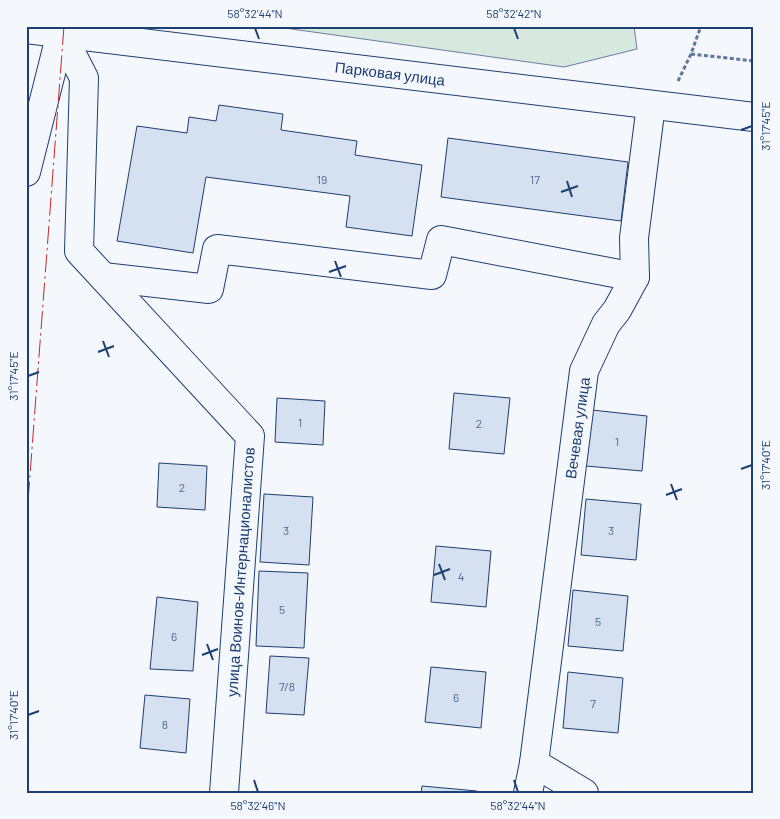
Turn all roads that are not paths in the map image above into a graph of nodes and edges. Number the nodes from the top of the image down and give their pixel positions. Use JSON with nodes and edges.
{"nodes":[{"id":1,"x":26,"y":29,"type":"edge"},
{"id":2,"x":61,"y":33,"type":"junction"},
{"id":3,"x":651,"y":105,"type":"junction"},
{"id":4,"x":754,"y":117,"type":"edge"},
{"id":5,"x":28,"y":154,"type":"edge"},
{"id":6,"x":103,"y":277,"type":"junction"},
{"id":7,"x":635,"y":277,"type":"junction"},
{"id":8,"x":534,"y":763,"type":"junction"},
{"id":9,"x":224,"y":793,"type":"edge"},
{"id":10,"x":528,"y":793,"type":"edge"},
{"id":11,"x":584,"y":793,"type":"edge"}],
"edges":[{"from":1,"to":2,"type":"street","name":"Парковая улица"},
{"from":2,"to":3,"type":"street","name":"Парковая улица"},
{"from":2,"to":5,"type":"street"},
{"from":2,"to":6,"type":"street","name":"улица Воинов-Интернационалистов"},
{"from":3,"to":4,"type":"street","name":"Парковая улица"},
{"from":3,"to":7,"type":"street"},
{"from":6,"to":7,"type":"street"},
{"from":6,"to":9,"type":"street","name":"улица Воинов-Интернационалистов"},
{"from":7,"to":8,"type":"street","name":"Вечевая улица"},
{"from":8,"to":10,"type":"street","name":"Вечевая улица"},
{"from":8,"to":11,"type":"street"}]}
